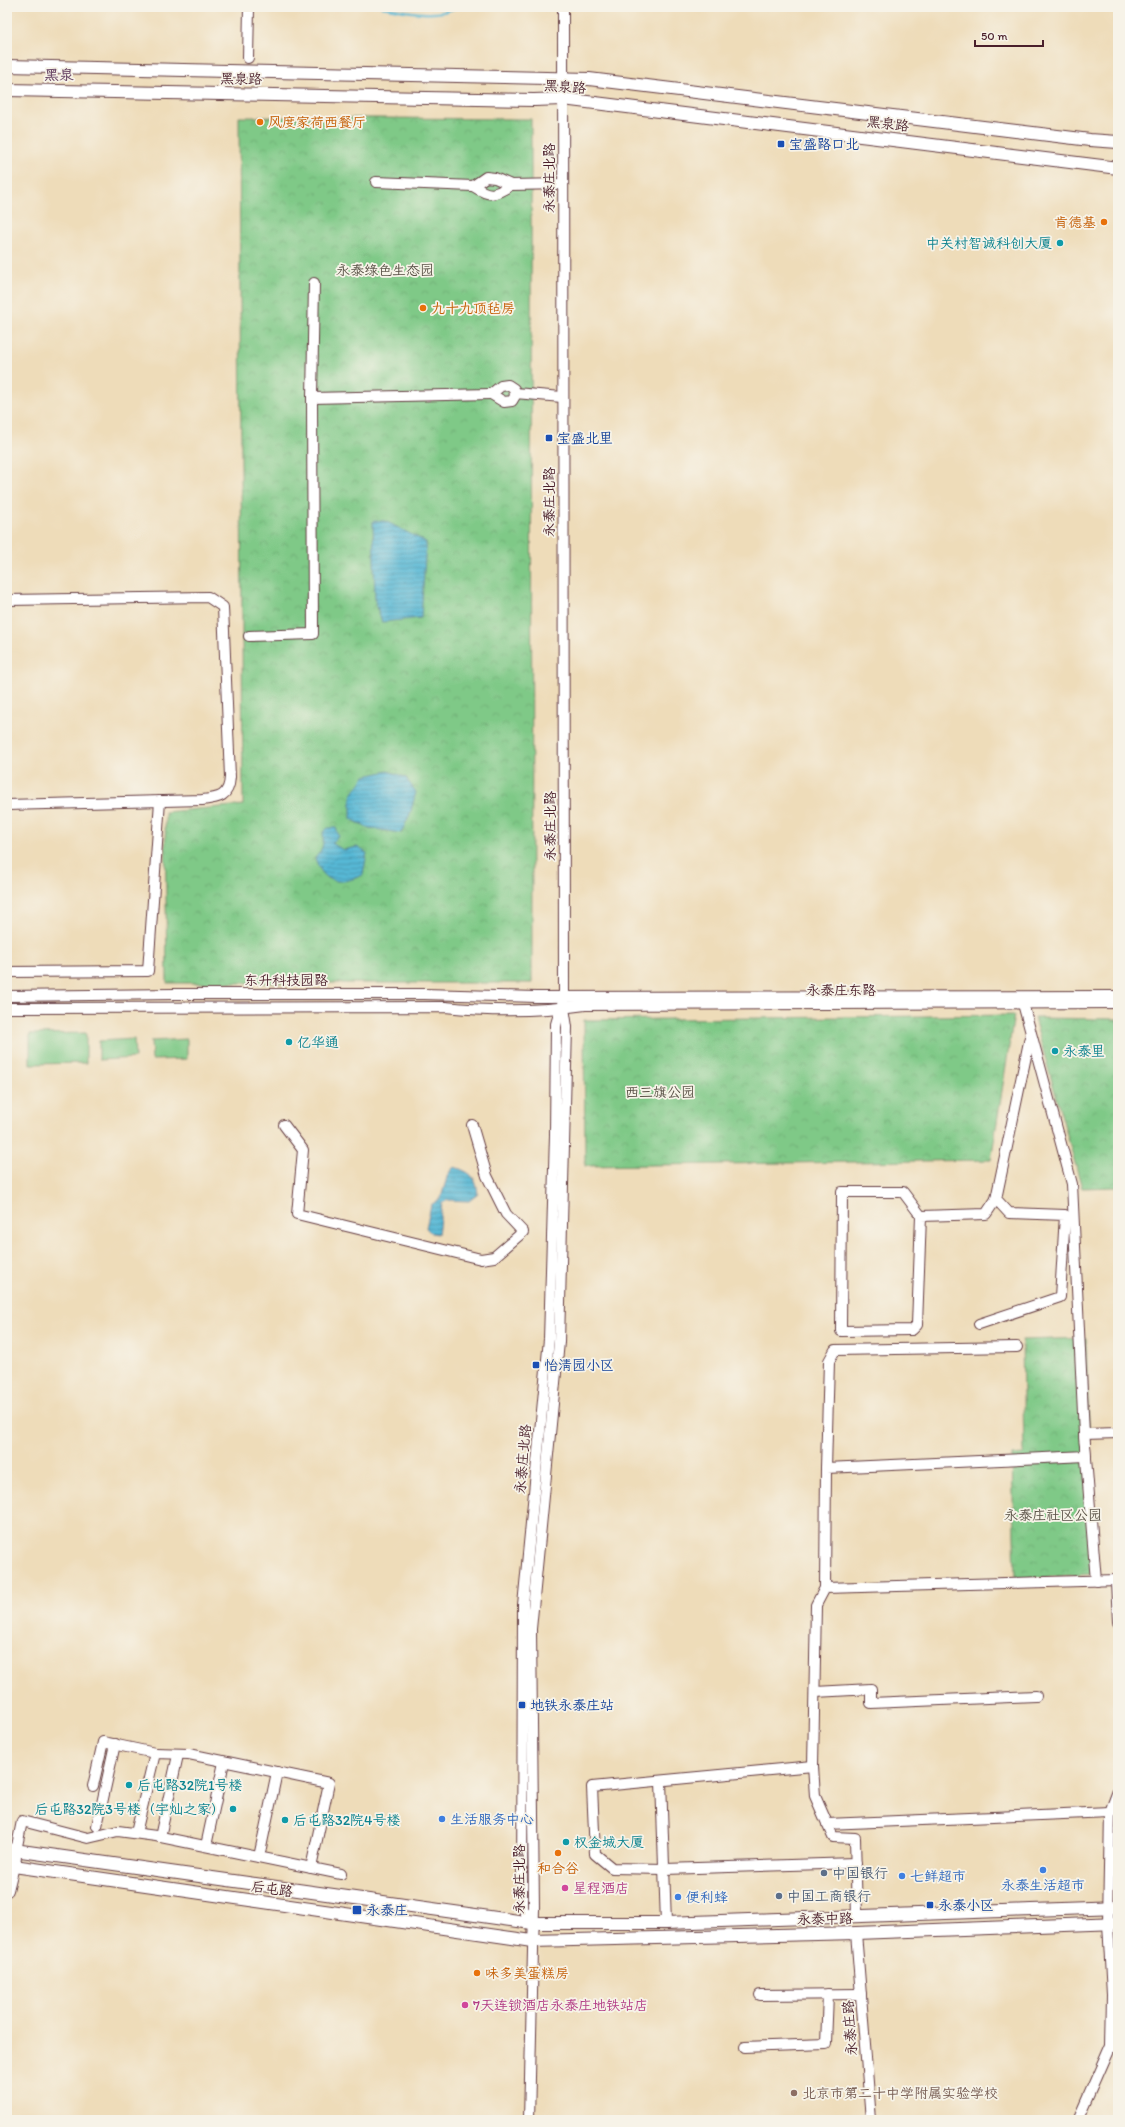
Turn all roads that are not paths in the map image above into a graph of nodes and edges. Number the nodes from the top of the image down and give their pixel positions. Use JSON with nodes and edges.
{"nodes":[{"id":1,"x":249,"y":7,"type":"edge"},
{"id":2,"x":563,"y":7,"type":"edge"},
{"id":3,"x":248,"y":58,"type":"dead end"},
{"id":4,"x":7,"y":66,"type":"edge"},
{"id":5,"x":563,"y":77,"type":"junction"},
{"id":6,"x":7,"y":90,"type":"edge"},
{"id":7,"x":563,"y":99,"type":"junction"},
{"id":8,"x":1118,"y":142,"type":"edge"},
{"id":9,"x":1118,"y":168,"type":"edge"},
{"id":10,"x":376,"y":182,"type":"dead end"},
{"id":11,"x":563,"y":184,"type":"junction"},
{"id":12,"x":511,"y":185,"type":"junction"},
{"id":13,"x":473,"y":186,"type":"junction"},
{"id":14,"x":314,"y":283,"type":"dead end"},
{"id":15,"x":515,"y":393,"type":"junction"},
{"id":16,"x":491,"y":394,"type":"junction"},
{"id":17,"x":562,"y":397,"type":"junction"},
{"id":18,"x":312,"y":398,"type":"junction"},
{"id":19,"x":7,"y":600,"type":"edge"},
{"id":20,"x":249,"y":636,"type":"dead end"},
{"id":21,"x":160,"y":801,"type":"junction"},
{"id":22,"x":7,"y":805,"type":"edge"},
{"id":23,"x":7,"y":972,"type":"edge"},
{"id":24,"x":7,"y":996,"type":"edge"},
{"id":25,"x":565,"y":996,"type":"junction"},
{"id":26,"x":1118,"y":996,"type":"edge"},
{"id":27,"x":1118,"y":1003,"type":"edge"},
{"id":28,"x":7,"y":1008,"type":"edge"},
{"id":29,"x":563,"y":1008,"type":"junction"},
{"id":30,"x":284,"y":1125,"type":"dead end"},
{"id":31,"x":472,"y":1125,"type":"dead end"},
{"id":32,"x":996,"y":1199,"type":"junction"},
{"id":33,"x":921,"y":1216,"type":"junction"},
{"id":34,"x":979,"y":1324,"type":"dead end"},
{"id":35,"x":1017,"y":1347,"type":"dead end"},
{"id":36,"x":1118,"y":1433,"type":"edge"},
{"id":37,"x":1084,"y":1434,"type":"junction"},
{"id":38,"x":826,"y":1468,"type":"junction"},
{"id":39,"x":1117,"y":1580,"type":"edge"},
{"id":40,"x":1096,"y":1581,"type":"junction"},
{"id":41,"x":825,"y":1588,"type":"junction"},
{"id":42,"x":1118,"y":1622,"type":"edge"},
{"id":43,"x":814,"y":1692,"type":"junction"},
{"id":44,"x":1036,"y":1696,"type":"dead end"},
{"id":45,"x":115,"y":1744,"type":"junction"},
{"id":46,"x":155,"y":1753,"type":"junction"},
{"id":47,"x":178,"y":1755,"type":"junction"},
{"id":48,"x":224,"y":1762,"type":"junction"},
{"id":49,"x":813,"y":1766,"type":"junction"},
{"id":50,"x":276,"y":1772,"type":"junction"},
{"id":51,"x":661,"y":1781,"type":"junction"},
{"id":52,"x":93,"y":1786,"type":"dead end"},
{"id":53,"x":1118,"y":1791,"type":"edge"},
{"id":54,"x":1110,"y":1812,"type":"junction"},
{"id":55,"x":827,"y":1824,"type":"junction"},
{"id":56,"x":97,"y":1826,"type":"dead end"},
{"id":57,"x":136,"y":1834,"type":"junction"},
{"id":58,"x":160,"y":1837,"type":"junction"},
{"id":59,"x":206,"y":1846,"type":"junction"},
{"id":60,"x":12,"y":1850,"type":"edge"},
{"id":61,"x":260,"y":1857,"type":"junction"},
{"id":62,"x":856,"y":1864,"type":"junction"},
{"id":63,"x":10,"y":1865,"type":"edge"},
{"id":64,"x":311,"y":1868,"type":"junction"},
{"id":65,"x":665,"y":1869,"type":"junction"},
{"id":66,"x":341,"y":1874,"type":"dead end"},
{"id":67,"x":7,"y":1890,"type":"edge"},
{"id":68,"x":1114,"y":1907,"type":"edge"},
{"id":69,"x":857,"y":1917,"type":"junction"},
{"id":70,"x":666,"y":1922,"type":"junction"},
{"id":71,"x":532,"y":1923,"type":"junction"},
{"id":72,"x":1113,"y":1923,"type":"edge"},
{"id":73,"x":856,"y":1933,"type":"junction"},
{"id":74,"x":532,"y":1941,"type":"junction"},
{"id":75,"x":828,"y":1994,"type":"junction"},
{"id":76,"x":861,"y":1994,"type":"junction"},
{"id":77,"x":760,"y":1995,"type":"dead end"},
{"id":78,"x":745,"y":2047,"type":"dead end"},
{"id":79,"x":529,"y":2120,"type":"edge"},
{"id":80,"x":871,"y":2120,"type":"edge"},
{"id":81,"x":1078,"y":2120,"type":"edge"}],
"edges":[{"from":1,"to":3,"type":"street"},
{"from":2,"to":5,"type":"street","name":"永泰庄北路"},
{"from":4,"to":5,"type":"main road","name":"黑泉路"},
{"from":5,"to":7,"type":"street","name":"永泰庄北路"},
{"from":5,"to":8,"type":"main road","name":"黑泉路"},
{"from":6,"to":7,"type":"main road","name":"黑泉路"},
{"from":7,"to":9,"type":"main road","name":"黑泉路"},
{"from":7,"to":11,"type":"street","name":"永泰庄北路"},
{"from":10,"to":13,"type":"street"},
{"from":11,"to":12,"type":"street"},
{"from":11,"to":17,"type":"street","name":"永泰庄北路"},
{"from":12,"to":13,"type":"street"},
{"from":12,"to":13,"type":"street"},
{"from":14,"to":18,"type":"street"},
{"from":15,"to":16,"type":"street"},
{"from":15,"to":16,"type":"street"},
{"from":15,"to":17,"type":"street"},
{"from":16,"to":18,"type":"street"},
{"from":17,"to":25,"type":"street","name":"永泰庄北路"},
{"from":18,"to":20,"type":"street"},
{"from":19,"to":21,"type":"street"},
{"from":21,"to":22,"type":"street"},
{"from":21,"to":23,"type":"street"},
{"from":24,"to":25,"type":"street","name":"东升科技园路"},
{"from":25,"to":26,"type":"street","name":"永泰庄东路"},
{"from":25,"to":29,"type":"street","name":"永泰庄北路"},
{"from":27,"to":29,"type":"street","name":"永泰庄东路"},
{"from":28,"to":29,"type":"street","name":"东升科技园路"},
{"from":29,"to":71,"type":"street","name":"永泰庄北路"},
{"from":30,"to":31,"type":"street"},
{"from":32,"to":33,"type":"street"},
{"from":32,"to":34,"type":"street"},
{"from":32,"to":37,"type":"street"},
{"from":33,"to":33,"type":"street"},
{"from":35,"to":38,"type":"street"},
{"from":36,"to":37,"type":"street"},
{"from":37,"to":38,"type":"street"},
{"from":37,"to":40,"type":"street"},
{"from":38,"to":41,"type":"street"},
{"from":39,"to":40,"type":"street"},
{"from":39,"to":42,"type":"street"},
{"from":40,"to":41,"type":"street"},
{"from":41,"to":43,"type":"street"},
{"from":43,"to":44,"type":"street"},
{"from":43,"to":49,"type":"street"},
{"from":45,"to":46,"type":"street"},
{"from":45,"to":52,"type":"street"},
{"from":45,"to":56,"type":"street"},
{"from":46,"to":47,"type":"street"},
{"from":46,"to":57,"type":"street"},
{"from":47,"to":48,"type":"street"},
{"from":47,"to":58,"type":"street"},
{"from":48,"to":50,"type":"street"},
{"from":48,"to":59,"type":"street"},
{"from":49,"to":51,"type":"street"},
{"from":49,"to":55,"type":"street"},
{"from":50,"to":61,"type":"street"},
{"from":50,"to":64,"type":"street"},
{"from":51,"to":65,"type":"street"},
{"from":51,"to":65,"type":"street"},
{"from":53,"to":54,"type":"street"},
{"from":54,"to":55,"type":"street"},
{"from":54,"to":68,"type":"street"},
{"from":55,"to":62,"type":"street"},
{"from":57,"to":58,"type":"street"},
{"from":57,"to":60,"type":"street"},
{"from":58,"to":59,"type":"street"},
{"from":59,"to":61,"type":"street"},
{"from":60,"to":63,"type":"main road"},
{"from":60,"to":71,"type":"main road","name":"后屯路"},
{"from":61,"to":64,"type":"street"},
{"from":62,"to":65,"type":"street"},
{"from":62,"to":69,"type":"street"},
{"from":63,"to":67,"type":"main road"},
{"from":63,"to":74,"type":"main road","name":"后屯路"},
{"from":64,"to":66,"type":"street"},
{"from":65,"to":70,"type":"street"},
{"from":68,"to":69,"type":"main road","name":"永泰中路"},
{"from":68,"to":72,"type":"street"},
{"from":69,"to":70,"type":"main road","name":"永泰中路"},
{"from":70,"to":71,"type":"main road","name":"永泰中路"},
{"from":71,"to":74,"type":"street","name":"永泰庄北路"},
{"from":72,"to":73,"type":"main road","name":"永泰中路"},
{"from":72,"to":81,"type":"street"},
{"from":73,"to":74,"type":"main road","name":"永泰中路"},
{"from":73,"to":76,"type":"street","name":"永泰庄路"},
{"from":74,"to":79,"type":"street","name":"永泰庄北路"},
{"from":75,"to":76,"type":"street"},
{"from":75,"to":77,"type":"street"},
{"from":75,"to":78,"type":"street"},
{"from":76,"to":80,"type":"street","name":"永泰庄路"}]}
